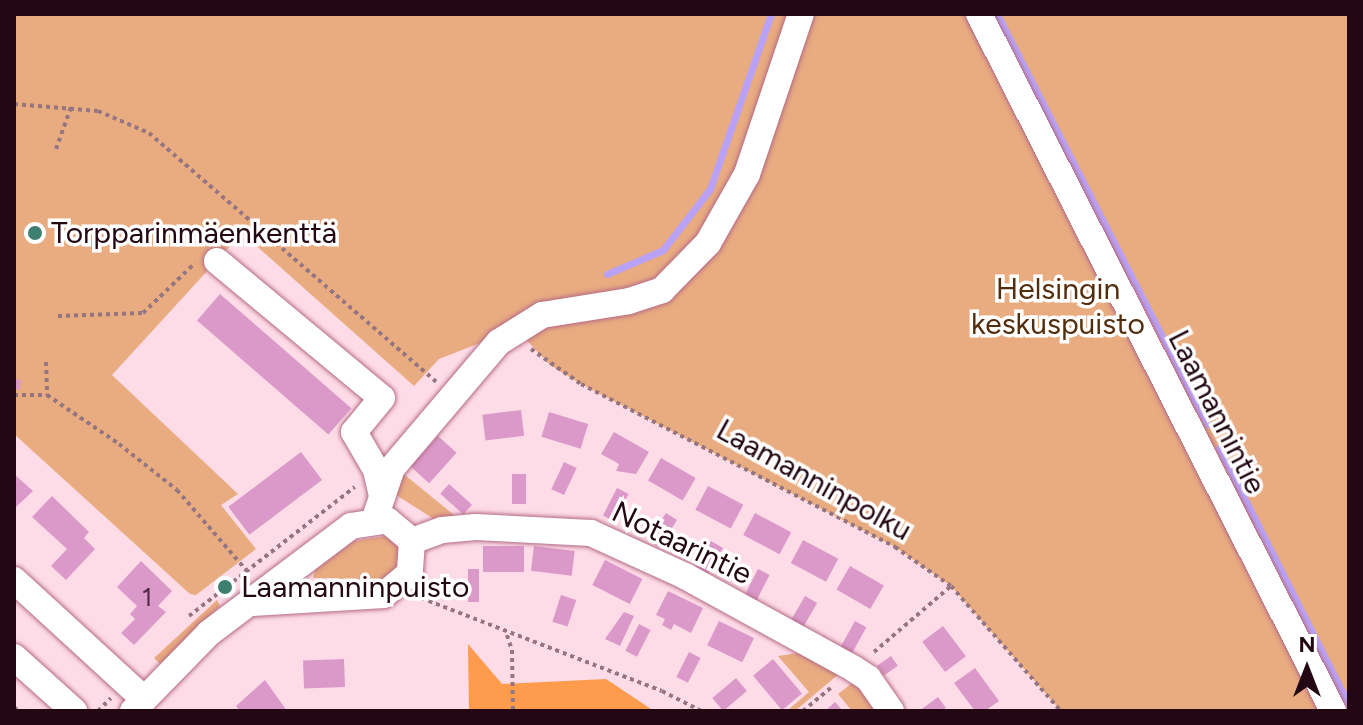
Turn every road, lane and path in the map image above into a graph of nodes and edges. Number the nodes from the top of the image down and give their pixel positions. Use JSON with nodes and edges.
{"nodes":[{"id":1,"x":801,"y":14,"type":"edge"},
{"id":2,"x":979,"y":14,"type":"edge"},
{"id":3,"x":14,"y":104,"type":"edge"},
{"id":4,"x":71,"y":107,"type":"junction"},
{"id":5,"x":56,"y":149,"type":"dead end"},
{"id":6,"x":217,"y":261,"type":"joint"},
{"id":7,"x":58,"y":316,"type":"dead end"},
{"id":8,"x":516,"y":329,"type":"junction"},
{"id":9,"x":46,"y":362,"type":"dead end"},
{"id":10,"x":451,"y":392,"type":"junction"},
{"id":11,"x":14,"y":395,"type":"edge"},
{"id":12,"x":47,"y":395,"type":"junction"},
{"id":13,"x":379,"y":507,"type":"junction"},
{"id":14,"x":412,"y":541,"type":"junction"},
{"id":15,"x":247,"y":571,"type":"dead end"},
{"id":16,"x":14,"y":580,"type":"edge"},
{"id":17,"x":951,"y":586,"type":"junction"},
{"id":18,"x":421,"y":598,"type":"dead end"},
{"id":19,"x":252,"y":603,"type":"junction"},
{"id":20,"x":507,"y":635,"type":"junction"},
{"id":21,"x":14,"y":657,"type":"edge"},
{"id":22,"x":854,"y":669,"type":"junction"},
{"id":23,"x":138,"y":705,"type":"edge"},
{"id":24,"x":74,"y":711,"type":"edge"},
{"id":25,"x":513,"y":711,"type":"edge"},
{"id":26,"x":701,"y":711,"type":"edge"},
{"id":27,"x":803,"y":711,"type":"edge"},
{"id":28,"x":891,"y":711,"type":"edge"},
{"id":29,"x":1061,"y":711,"type":"edge"},
{"id":30,"x":1333,"y":711,"type":"edge"}],
"edges":[{"from":1,"to":8,"type":"street"},
{"from":2,"to":30,"type":"street","name":"Laamannintie"},
{"from":3,"to":4,"type":"path"},
{"from":4,"to":5,"type":"path"},
{"from":4,"to":10,"type":"path"},
{"from":6,"to":7,"type":"path"},
{"from":6,"to":13,"type":"street"},
{"from":8,"to":10,"type":"street"},
{"from":8,"to":17,"type":"path","name":"Laamanninpolku"},
{"from":9,"to":12,"type":"path"},
{"from":10,"to":13,"type":"street"},
{"from":11,"to":12,"type":"path"},
{"from":12,"to":15,"type":"path"},
{"from":13,"to":14,"type":"street"},
{"from":13,"to":19,"type":"street"},
{"from":14,"to":19,"type":"street"},
{"from":14,"to":22,"type":"street","name":"Notaarintie"},
{"from":16,"to":23,"type":"street"},
{"from":17,"to":22,"type":"path"},
{"from":17,"to":29,"type":"path","name":"Laamanninpolku"},
{"from":18,"to":20,"type":"path"},
{"from":19,"to":23,"type":"street"},
{"from":20,"to":25,"type":"path"},
{"from":20,"to":26,"type":"path"},
{"from":21,"to":24,"type":"street"},
{"from":22,"to":27,"type":"path"},
{"from":22,"to":28,"type":"street","name":"Notaarintie"}]}
